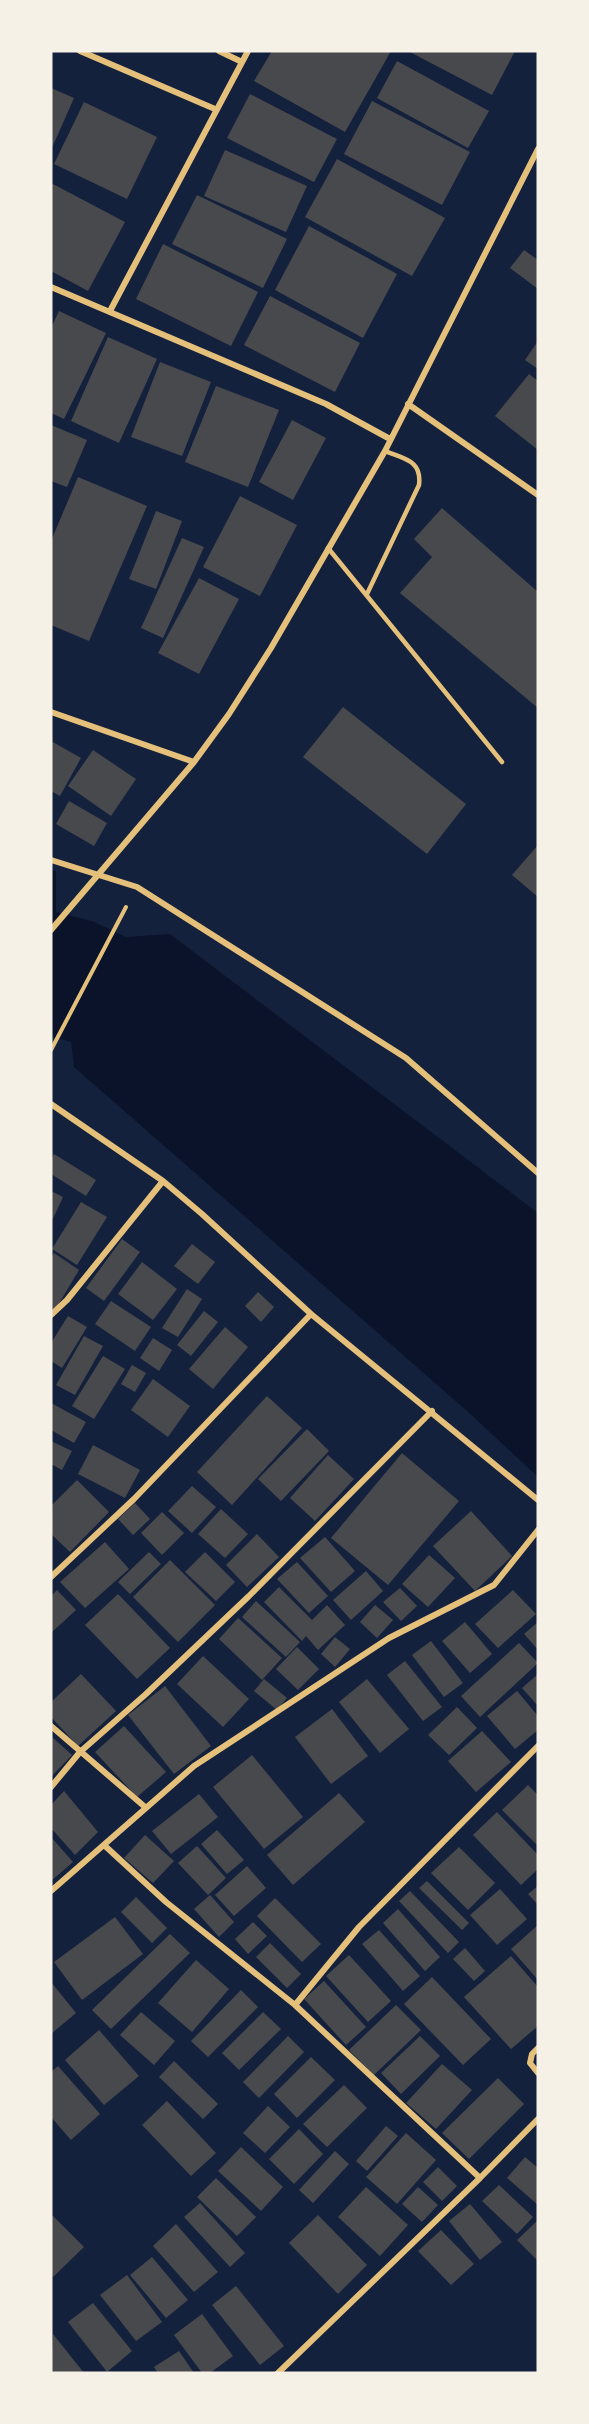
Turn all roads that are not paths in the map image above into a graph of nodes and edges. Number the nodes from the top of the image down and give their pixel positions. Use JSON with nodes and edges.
{"nodes":[{"id":1,"x":80,"y":51,"type":"edge"},
{"id":2,"x":219,"y":51,"type":"edge"},
{"id":3,"x":248,"y":51,"type":"edge"},
{"id":4,"x":242,"y":62,"type":"junction"},
{"id":5,"x":215,"y":109,"type":"junction"},
{"id":6,"x":538,"y":149,"type":"edge"},
{"id":7,"x":51,"y":287,"type":"edge"},
{"id":8,"x":110,"y":311,"type":"junction"},
{"id":9,"x":408,"y":404,"type":"junction"},
{"id":10,"x":390,"y":439,"type":"junction"},
{"id":11,"x":385,"y":451,"type":"junction"},
{"id":12,"x":538,"y":495,"type":"edge"},
{"id":13,"x":328,"y":548,"type":"junction"},
{"id":14,"x":367,"y":594,"type":"junction"},
{"id":15,"x":51,"y":712,"type":"edge"},
{"id":16,"x":194,"y":762,"type":"junction"},
{"id":17,"x":502,"y":762,"type":"dead end"},
{"id":18,"x":51,"y":860,"type":"edge"},
{"id":19,"x":97,"y":874,"type":"junction"},
{"id":20,"x":51,"y":930,"type":"edge"},
{"id":21,"x":51,"y":1104,"type":"edge"},
{"id":22,"x":538,"y":1173,"type":"edge"},
{"id":23,"x":163,"y":1181,"type":"junction"},
{"id":24,"x":311,"y":1314,"type":"junction"},
{"id":25,"x":51,"y":1315,"type":"edge"},
{"id":26,"x":432,"y":1411,"type":"junction"},
{"id":27,"x":538,"y":1500,"type":"edge"},
{"id":28,"x":538,"y":1530,"type":"edge"},
{"id":29,"x":51,"y":1577,"type":"edge"},
{"id":30,"x":51,"y":1726,"type":"edge"},
{"id":31,"x":538,"y":1746,"type":"edge"},
{"id":32,"x":80,"y":1752,"type":"junction"},
{"id":33,"x":51,"y":1787,"type":"edge"},
{"id":34,"x":145,"y":1807,"type":"junction"},
{"id":35,"x":104,"y":1845,"type":"junction"},
{"id":36,"x":51,"y":1891,"type":"edge"},
{"id":37,"x":295,"y":2005,"type":"junction"},
{"id":38,"x":538,"y":2048,"type":"edge"},
{"id":39,"x":538,"y":2073,"type":"edge"},
{"id":40,"x":538,"y":2119,"type":"edge"},
{"id":41,"x":480,"y":2178,"type":"junction"},
{"id":42,"x":278,"y":2373,"type":"edge"}],
"edges":[{"from":1,"to":5,"type":"street"},
{"from":2,"to":4,"type":"street"},
{"from":3,"to":4,"type":"street"},
{"from":4,"to":5,"type":"street"},
{"from":5,"to":8,"type":"street"},
{"from":6,"to":9,"type":"street"},
{"from":7,"to":8,"type":"street"},
{"from":8,"to":10,"type":"street"},
{"from":9,"to":10,"type":"street"},
{"from":9,"to":12,"type":"street"},
{"from":10,"to":11,"type":"street"},
{"from":11,"to":13,"type":"street"},
{"from":11,"to":14,"type":"lane"},
{"from":13,"to":14,"type":"lane"},
{"from":13,"to":16,"type":"street"},
{"from":14,"to":17,"type":"lane"},
{"from":15,"to":16,"type":"street"},
{"from":16,"to":19,"type":"street"},
{"from":18,"to":19,"type":"street"},
{"from":19,"to":20,"type":"street"},
{"from":19,"to":22,"type":"street"},
{"from":21,"to":23,"type":"street"},
{"from":23,"to":24,"type":"street"},
{"from":23,"to":25,"type":"street"},
{"from":24,"to":26,"type":"street"},
{"from":24,"to":29,"type":"street"},
{"from":26,"to":27,"type":"street"},
{"from":26,"to":32,"type":"street"},
{"from":28,"to":34,"type":"street"},
{"from":30,"to":32,"type":"street"},
{"from":31,"to":37,"type":"street"},
{"from":32,"to":33,"type":"street"},
{"from":32,"to":34,"type":"street"},
{"from":34,"to":35,"type":"street"},
{"from":35,"to":36,"type":"street"},
{"from":35,"to":37,"type":"street"},
{"from":37,"to":41,"type":"street"},
{"from":38,"to":39,"type":"street"},
{"from":40,"to":41,"type":"street"},
{"from":41,"to":42,"type":"street"}]}
